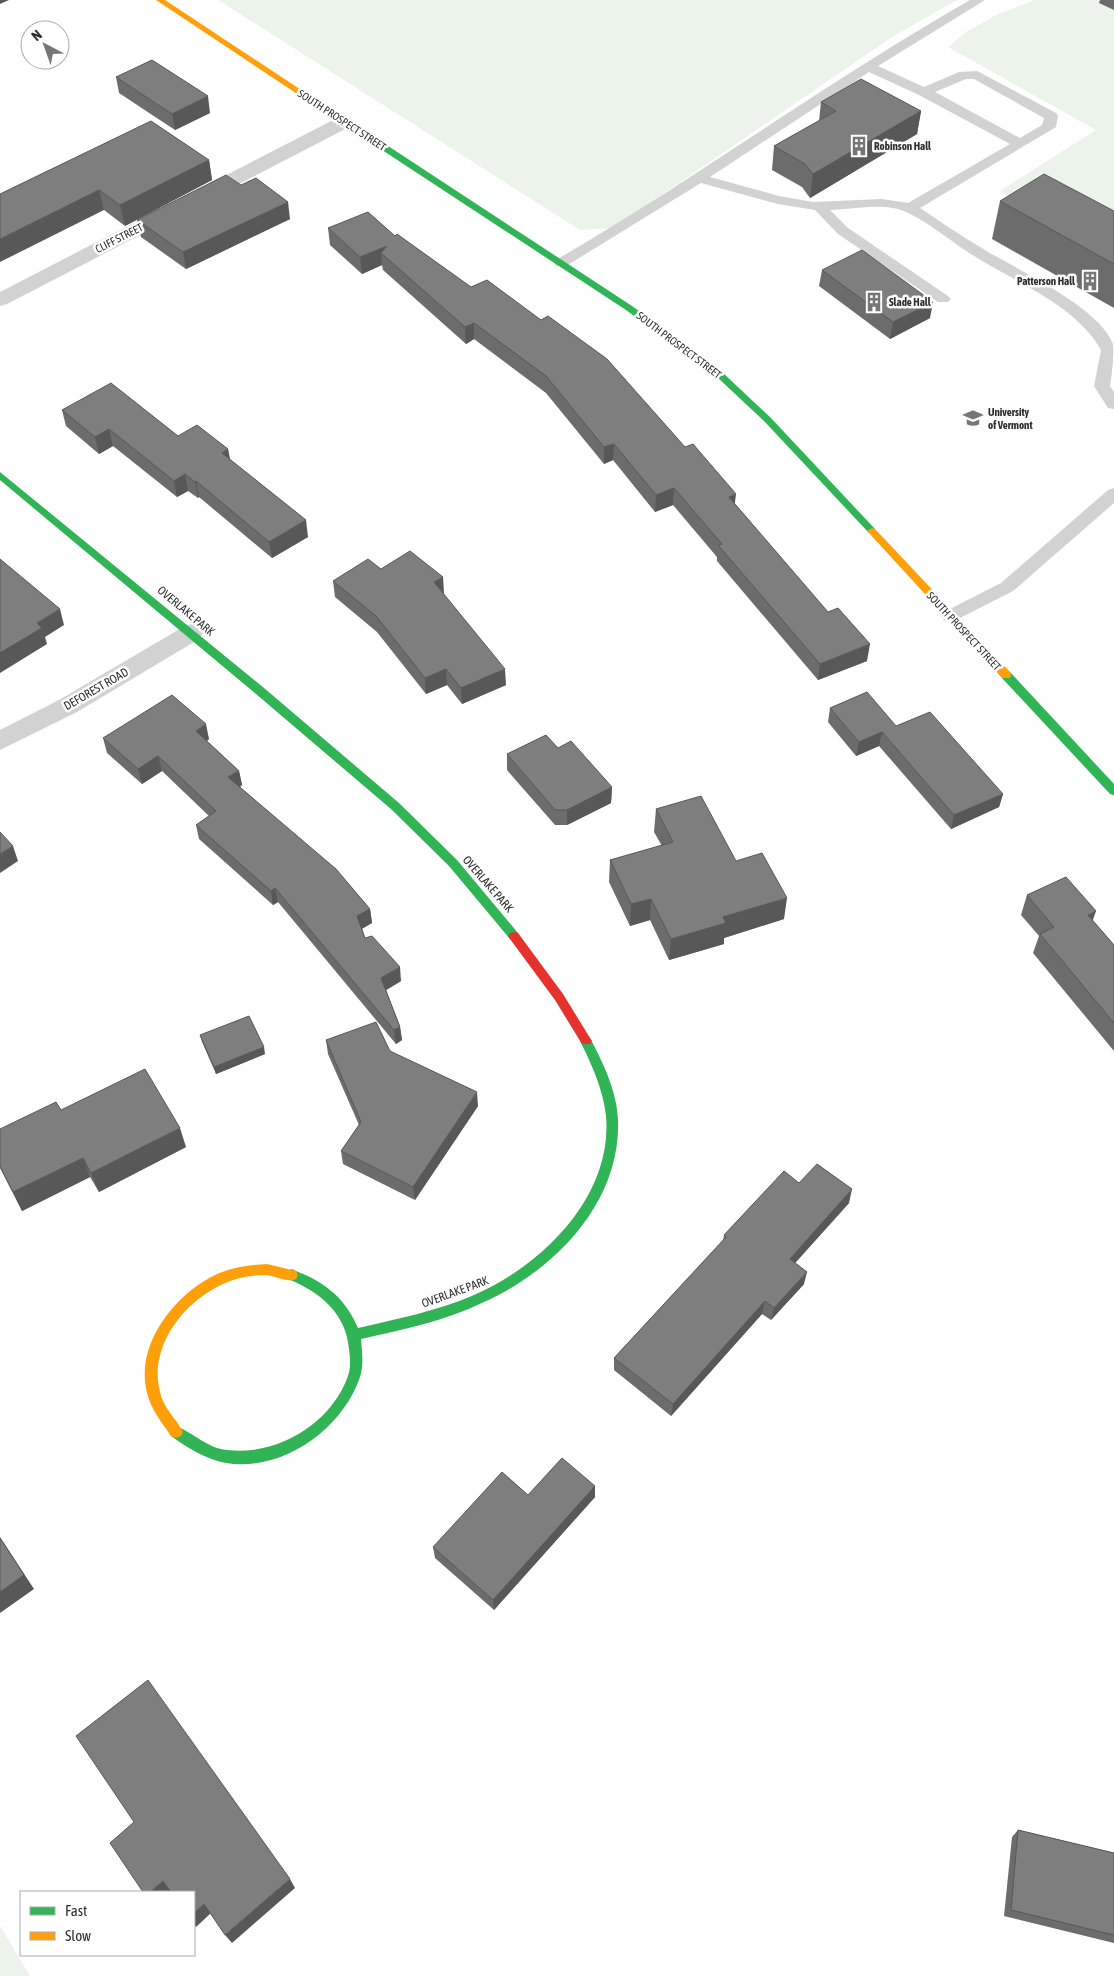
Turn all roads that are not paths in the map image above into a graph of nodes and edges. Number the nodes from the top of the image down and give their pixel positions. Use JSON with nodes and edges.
{"nodes":[{"id":1,"x":160,"y":0,"type":"edge"},
{"id":2,"x":979,"y":0,"type":"edge"},
{"id":3,"x":869,"y":68,"type":"junction"},
{"id":4,"x":924,"y":92,"type":"junction"},
{"id":5,"x":344,"y":122,"type":"junction"},
{"id":6,"x":1020,"y":144,"type":"junction"},
{"id":7,"x":699,"y":178,"type":"junction"},
{"id":8,"x":820,"y":206,"type":"junction"},
{"id":9,"x":910,"y":208,"type":"junction"},
{"id":10,"x":561,"y":263,"type":"junction"},
{"id":11,"x":943,"y":299,"type":"dead end"},
{"id":12,"x":0,"y":300,"type":"edge"},
{"id":13,"x":1114,"y":404,"type":"edge"},
{"id":14,"x":0,"y":475,"type":"edge"},
{"id":15,"x":1114,"y":494,"type":"edge"},
{"id":16,"x":950,"y":616,"type":"junction"},
{"id":17,"x":191,"y":634,"type":"junction"},
{"id":18,"x":0,"y":741,"type":"edge"},
{"id":19,"x":1114,"y":791,"type":"edge"},
{"id":20,"x":354,"y":1335,"type":"junction"}],
"edges":[{"from":1,"to":5,"type":"street","name":"SOUTH PROSPECT STREET"},
{"from":2,"to":3,"type":"lane"},
{"from":3,"to":4,"type":"lane"},
{"from":3,"to":7,"type":"lane"},
{"from":4,"to":6,"type":"lane"},
{"from":4,"to":6,"type":"lane"},
{"from":5,"to":10,"type":"street","name":"SOUTH PROSPECT STREET"},
{"from":5,"to":12,"type":"street","name":"CLIFF STREET"},
{"from":6,"to":9,"type":"lane"},
{"from":7,"to":8,"type":"lane"},
{"from":7,"to":10,"type":"lane"},
{"from":8,"to":9,"type":"lane"},
{"from":8,"to":11,"type":"lane"},
{"from":9,"to":13,"type":"lane"},
{"from":10,"to":16,"type":"street","name":"SOUTH PROSPECT STREET"},
{"from":14,"to":17,"type":"street","name":"OVERLAKE PARK"},
{"from":15,"to":16,"type":"lane"},
{"from":16,"to":19,"type":"street","name":"SOUTH PROSPECT STREET"},
{"from":17,"to":18,"type":"street","name":"DEFOREST ROAD"},
{"from":17,"to":20,"type":"street","name":"OVERLAKE PARK"},
{"from":20,"to":20,"type":"street"}]}
